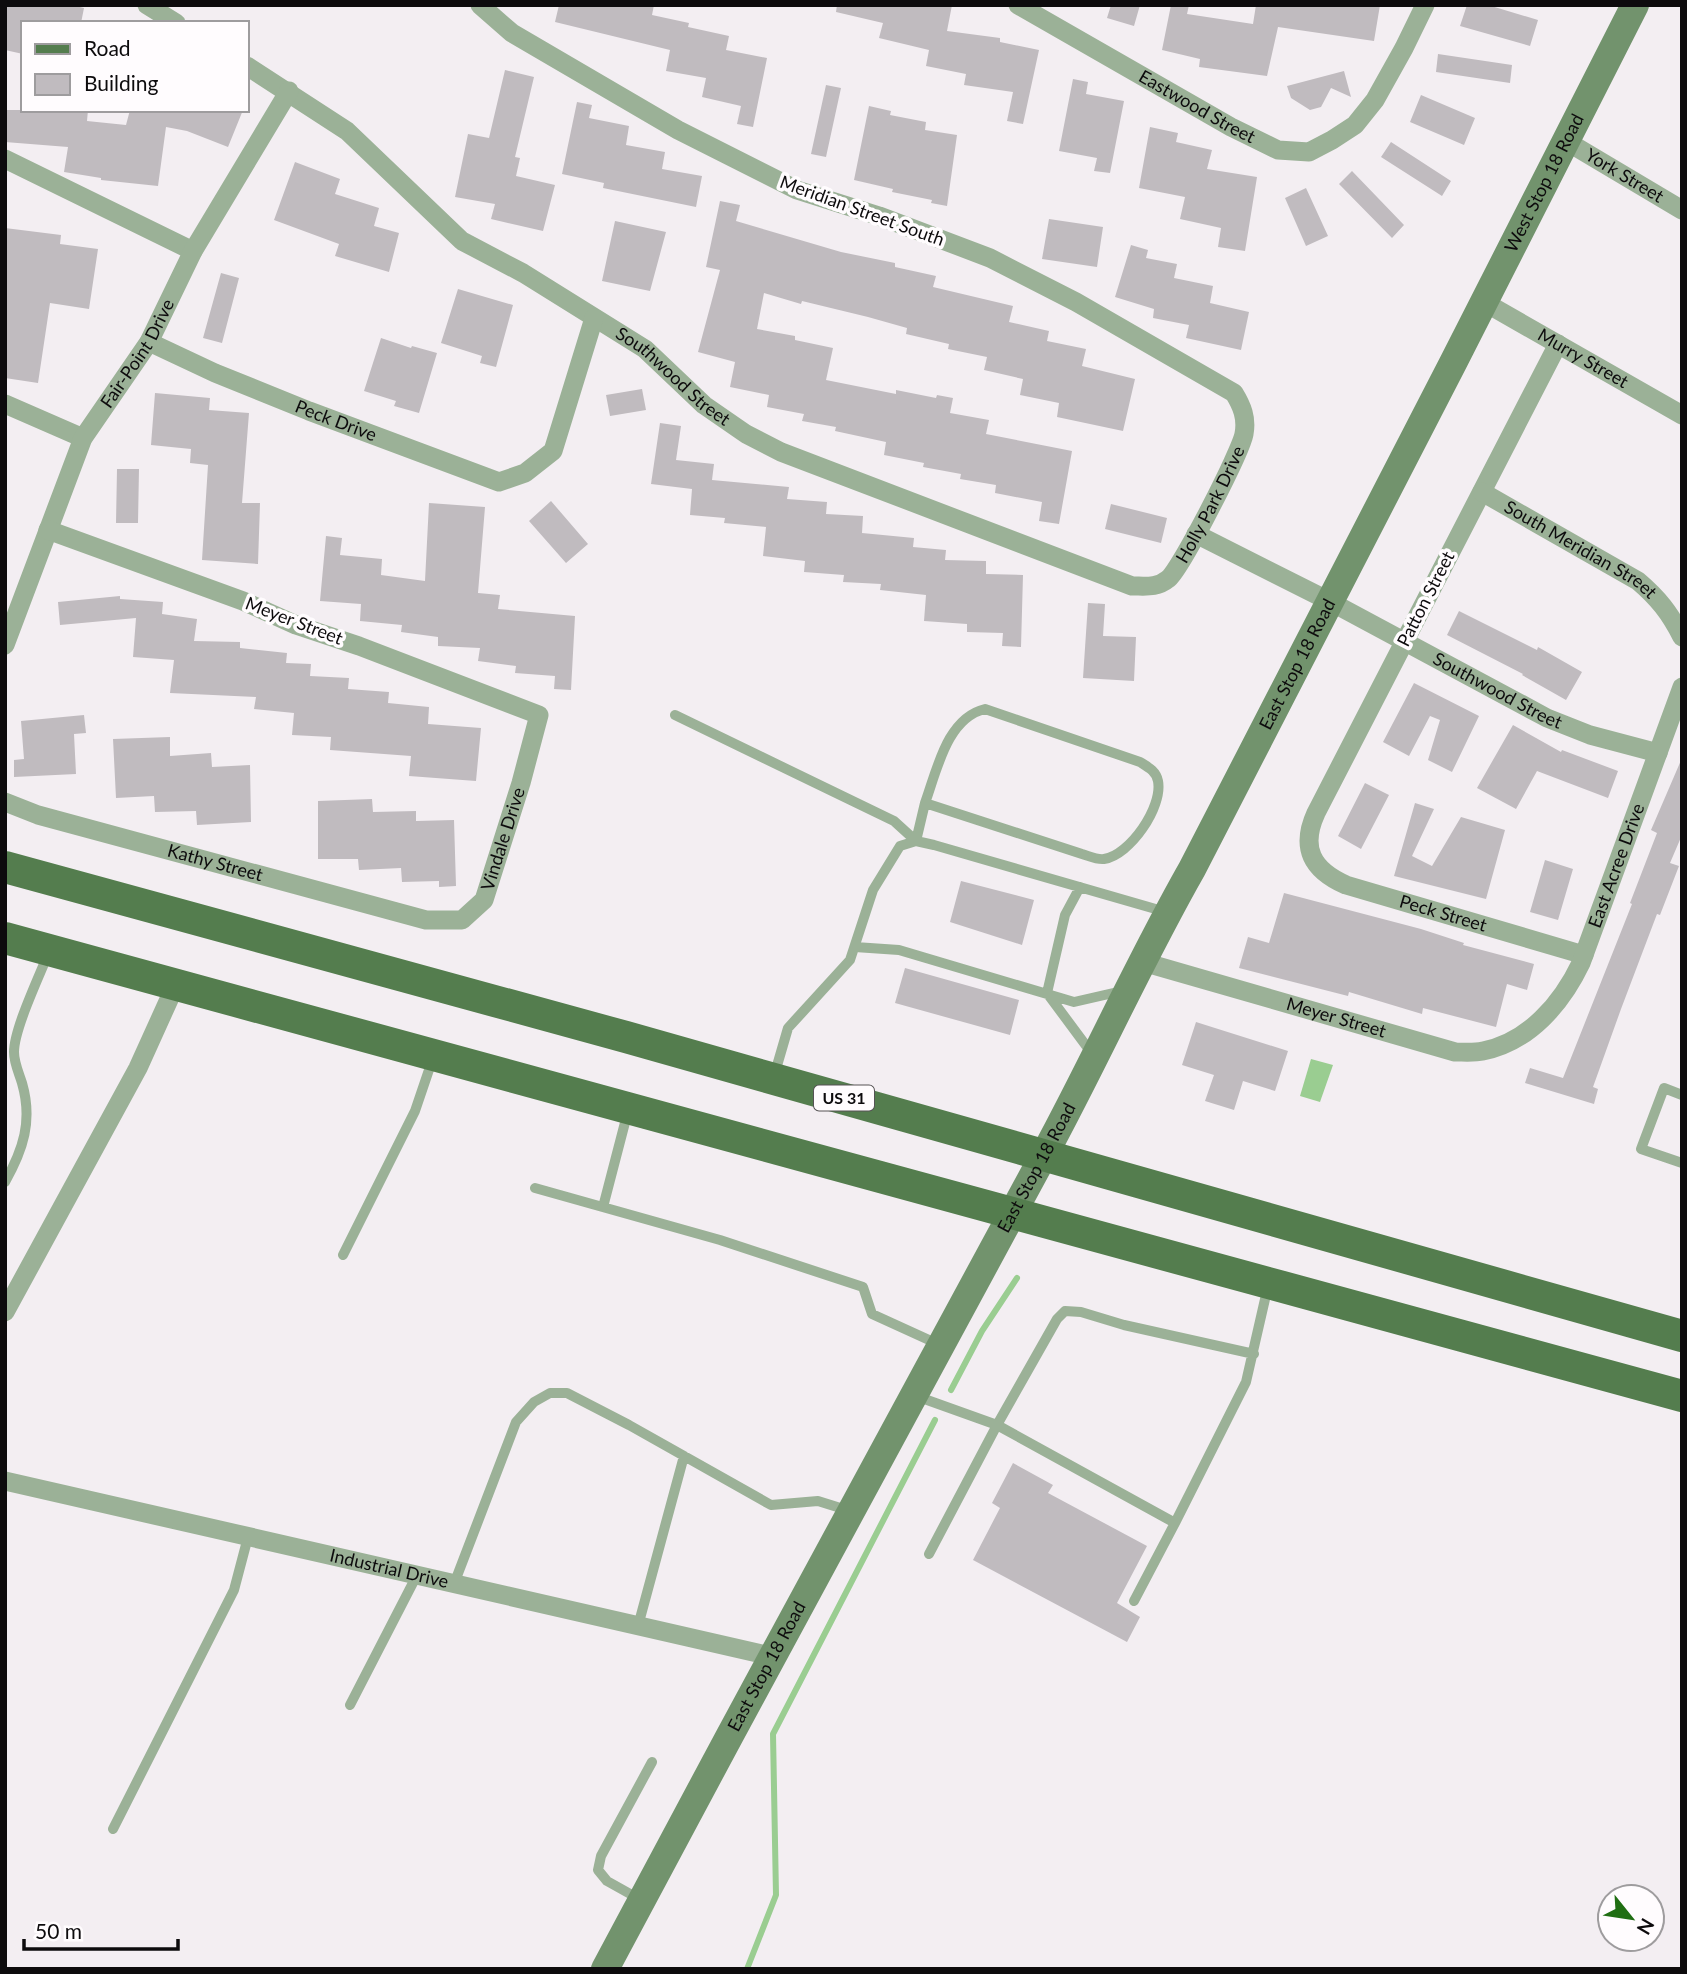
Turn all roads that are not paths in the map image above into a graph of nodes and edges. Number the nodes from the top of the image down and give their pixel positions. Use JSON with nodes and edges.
{"nodes":[{"id":1,"x":147,"y":5,"type":"edge"},
{"id":2,"x":480,"y":5,"type":"edge"},
{"id":3,"x":1018,"y":5,"type":"edge"},
{"id":4,"x":1425,"y":5,"type":"edge"},
{"id":5,"x":1634,"y":5,"type":"edge"},
{"id":6,"x":173,"y":21,"type":"edge"},
{"id":7,"x":248,"y":67,"type":"edge"},
{"id":8,"x":289,"y":91,"type":"junction"},
{"id":9,"x":1566,"y":141,"type":"junction"},
{"id":10,"x":5,"y":159,"type":"edge"},
{"id":11,"x":1682,"y":210,"type":"edge"},
{"id":12,"x":193,"y":251,"type":"junction"},
{"id":13,"x":1485,"y":302,"type":"junction"},
{"id":14,"x":594,"y":318,"type":"junction"},
{"id":15,"x":149,"y":342,"type":"junction"},
{"id":16,"x":1558,"y":344,"type":"junction"},
{"id":17,"x":1454,"y":361,"type":"joint"},
{"id":18,"x":5,"y":404,"type":"edge"},
{"id":19,"x":1244,"y":410,"type":"joint"},
{"id":20,"x":1682,"y":415,"type":"edge"},
{"id":21,"x":83,"y":438,"type":"junction"},
{"id":22,"x":1482,"y":492,"type":"junction"},
{"id":23,"x":48,"y":530,"type":"junction"},
{"id":24,"x":1196,"y":534,"type":"junction"},
{"id":25,"x":1154,"y":586,"type":"joint"},
{"id":26,"x":1329,"y":601,"type":"junction"},
{"id":27,"x":7,"y":633,"type":"edge"},
{"id":28,"x":1682,"y":637,"type":"edge"},
{"id":29,"x":1404,"y":642,"type":"junction"},
{"id":30,"x":1682,"y":687,"type":"edge"},
{"id":31,"x":538,"y":715,"type":"joint"},
{"id":32,"x":675,"y":715,"type":"dead end"},
{"id":33,"x":1658,"y":753,"type":"junction"},
{"id":34,"x":5,"y":802,"type":"edge"},
{"id":35,"x":925,"y":803,"type":"junction"},
{"id":36,"x":916,"y":841,"type":"junction"},
{"id":37,"x":1312,"y":857,"type":"joint"},
{"id":38,"x":5,"y":867,"type":"edge"},
{"id":39,"x":1080,"y":887,"type":"junction"},
{"id":40,"x":1167,"y":913,"type":"junction"},
{"id":41,"x":426,"y":920,"type":"joint"},
{"id":42,"x":5,"y":938,"type":"edge"},
{"id":43,"x":855,"y":947,"type":"junction"},
{"id":44,"x":50,"y":950,"type":"junction"},
{"id":45,"x":1584,"y":955,"type":"junction"},
{"id":46,"x":1143,"y":962,"type":"junction"},
{"id":47,"x":176,"y":984,"type":"junction"},
{"id":48,"x":1129,"y":989,"type":"junction"},
{"id":49,"x":1047,"y":993,"type":"junction"},
{"id":50,"x":1528,"y":1031,"type":"joint"},
{"id":51,"x":435,"y":1054,"type":"junction"},
{"id":52,"x":1094,"y":1057,"type":"junction"},
{"id":53,"x":774,"y":1078,"type":"junction"},
{"id":54,"x":1682,"y":1095,"type":"edge"},
{"id":55,"x":629,"y":1107,"type":"junction"},
{"id":56,"x":1044,"y":1155,"type":"junction"},
{"id":57,"x":1682,"y":1163,"type":"edge"},
{"id":58,"x":5,"y":1182,"type":"edge"},
{"id":59,"x":535,"y":1188,"type":"dead end"},
{"id":60,"x":603,"y":1207,"type":"junction"},
{"id":61,"x":1013,"y":1212,"type":"junction"},
{"id":62,"x":343,"y":1255,"type":"dead end"},
{"id":63,"x":1269,"y":1282,"type":"junction"},
{"id":64,"x":5,"y":1312,"type":"edge"},
{"id":65,"x":1682,"y":1336,"type":"edge"},
{"id":66,"x":941,"y":1345,"type":"junction"},
{"id":67,"x":1254,"y":1354,"type":"junction"},
{"id":68,"x":914,"y":1394,"type":"junction"},
{"id":69,"x":1682,"y":1396,"type":"edge"},
{"id":70,"x":997,"y":1425,"type":"junction"},
{"id":71,"x":684,"y":1456,"type":"junction"},
{"id":72,"x":5,"y":1481,"type":"edge"},
{"id":73,"x":850,"y":1511,"type":"junction"},
{"id":74,"x":1175,"y":1522,"type":"junction"},
{"id":75,"x":248,"y":1537,"type":"junction"},
{"id":76,"x":929,"y":1553,"type":"dead end"},
{"id":77,"x":417,"y":1575,"type":"junction"},
{"id":78,"x":454,"y":1584,"type":"junction"},
{"id":79,"x":1134,"y":1601,"type":"dead end"},
{"id":80,"x":638,"y":1626,"type":"junction"},
{"id":81,"x":771,"y":1656,"type":"junction"},
{"id":82,"x":350,"y":1705,"type":"dead end"},
{"id":83,"x":652,"y":1762,"type":"dead end"},
{"id":84,"x":113,"y":1829,"type":"dead end"},
{"id":85,"x":642,"y":1900,"type":"junction"},
{"id":86,"x":605,"y":1969,"type":"edge"}],
"edges":[{"from":1,"to":6,"type":"street"},
{"from":2,"to":19,"type":"street","name":"Meridian Street South"},
{"from":3,"to":4,"type":"street","name":"Eastwood Street"},
{"from":5,"to":9,"type":"street","name":"West Stop 18 Road"},
{"from":7,"to":8,"type":"street","name":"Southwood Street"},
{"from":8,"to":12,"type":"street","name":"Fair-Point Drive"},
{"from":8,"to":14,"type":"street","name":"Southwood Street"},
{"from":9,"to":11,"type":"street","name":"York Street"},
{"from":9,"to":13,"type":"street","name":"West Stop 18 Road"},
{"from":10,"to":12,"type":"street"},
{"from":12,"to":15,"type":"street","name":"Fair-Point Drive"},
{"from":13,"to":16,"type":"street","name":"Murry Street"},
{"from":13,"to":17,"type":"street","name":"West Stop 18 Road"},
{"from":14,"to":15,"type":"street","name":"Peck Drive"},
{"from":14,"to":25,"type":"street","name":"Southwood Street"},
{"from":15,"to":21,"type":"street","name":"Fair-Point Drive"},
{"from":16,"to":20,"type":"street","name":"Murry Street"},
{"from":16,"to":22,"type":"street","name":"Patton Street"},
{"from":17,"to":26,"type":"street","name":"East Stop 18 Road"},
{"from":18,"to":21,"type":"street"},
{"from":19,"to":24,"type":"street","name":"Holly Park Drive"},
{"from":21,"to":23,"type":"street","name":"Fair-Point Drive"},
{"from":22,"to":28,"type":"street","name":"South Meridian Street"},
{"from":22,"to":29,"type":"street","name":"Patton Street"},
{"from":23,"to":27,"type":"street","name":"Fair-Point Drive"},
{"from":23,"to":31,"type":"street","name":"Meyer Street"},
{"from":24,"to":25,"type":"street","name":"Holly Park Drive"},
{"from":24,"to":26,"type":"street","name":"Southwood Street"},
{"from":26,"to":29,"type":"street","name":"Southwood Street"},
{"from":26,"to":40,"type":"street","name":"East Stop 18 Road"},
{"from":29,"to":33,"type":"street","name":"Southwood Street"},
{"from":29,"to":37,"type":"street","name":"Patton Street"},
{"from":30,"to":33,"type":"street","name":"East Acree Drive"},
{"from":31,"to":41,"type":"street","name":"Vindale Drive"},
{"from":32,"to":36,"type":"lane"},
{"from":33,"to":45,"type":"street","name":"East Acree Drive"},
{"from":34,"to":41,"type":"street","name":"Kathy Street"},
{"from":35,"to":35,"type":"lane"},
{"from":35,"to":36,"type":"lane"},
{"from":36,"to":39,"type":"lane"},
{"from":36,"to":43,"type":"lane"},
{"from":37,"to":45,"type":"street","name":"Peck Street"},
{"from":38,"to":53,"type":"main road","number":"US 31"},
{"from":39,"to":40,"type":"lane"},
{"from":39,"to":49,"type":"lane"},
{"from":40,"to":46,"type":"street","name":"East Stop 18 Road"},
{"from":42,"to":44,"type":"main road"},
{"from":43,"to":49,"type":"lane"},
{"from":43,"to":53,"type":"lane"},
{"from":44,"to":47,"type":"main road"},
{"from":44,"to":58,"type":"lane"},
{"from":45,"to":50,"type":"street","name":"East Acree Drive"},
{"from":46,"to":48,"type":"street","name":"East Stop 18 Road"},
{"from":46,"to":50,"type":"street","name":"Meyer Street"},
{"from":47,"to":51,"type":"main road"},
{"from":47,"to":64,"type":"street"},
{"from":48,"to":49,"type":"lane"},
{"from":48,"to":52,"type":"street","name":"East Stop 18 Road"},
{"from":49,"to":52,"type":"lane"},
{"from":51,"to":55,"type":"main road"},
{"from":51,"to":62,"type":"lane"},
{"from":52,"to":56,"type":"street","name":"East Stop 18 Road"},
{"from":53,"to":56,"type":"main road","number":"US 31"},
{"from":54,"to":57,"type":"lane"},
{"from":55,"to":60,"type":"lane"},
{"from":55,"to":61,"type":"main road"},
{"from":56,"to":61,"type":"street","name":"East Stop 18 Road"},
{"from":56,"to":65,"type":"main road","number":"US 31"},
{"from":59,"to":60,"type":"lane"},
{"from":60,"to":66,"type":"lane"},
{"from":61,"to":63,"type":"main road"},
{"from":61,"to":66,"type":"street","name":"East Stop 18 Road"},
{"from":63,"to":67,"type":"lane"},
{"from":63,"to":69,"type":"main road"},
{"from":66,"to":68,"type":"street","name":"East Stop 18 Road"},
{"from":67,"to":70,"type":"lane"},
{"from":67,"to":74,"type":"lane"},
{"from":68,"to":70,"type":"lane"},
{"from":68,"to":73,"type":"street","name":"East Stop 18 Road"},
{"from":70,"to":74,"type":"lane"},
{"from":70,"to":76,"type":"lane"},
{"from":71,"to":73,"type":"lane"},
{"from":71,"to":78,"type":"lane"},
{"from":71,"to":80,"type":"lane"},
{"from":72,"to":75,"type":"street","name":"Industrial Drive"},
{"from":73,"to":81,"type":"street","name":"East Stop 18 Road"},
{"from":74,"to":79,"type":"lane"},
{"from":75,"to":77,"type":"street","name":"Industrial Drive"},
{"from":75,"to":84,"type":"lane"},
{"from":77,"to":78,"type":"street","name":"Industrial Drive"},
{"from":77,"to":82,"type":"lane"},
{"from":78,"to":80,"type":"street","name":"Industrial Drive"},
{"from":80,"to":81,"type":"street","name":"Industrial Drive"},
{"from":81,"to":85,"type":"street","name":"East Stop 18 Road"},
{"from":83,"to":85,"type":"lane"},
{"from":85,"to":86,"type":"street","name":"East Stop 18 Road"}]}
